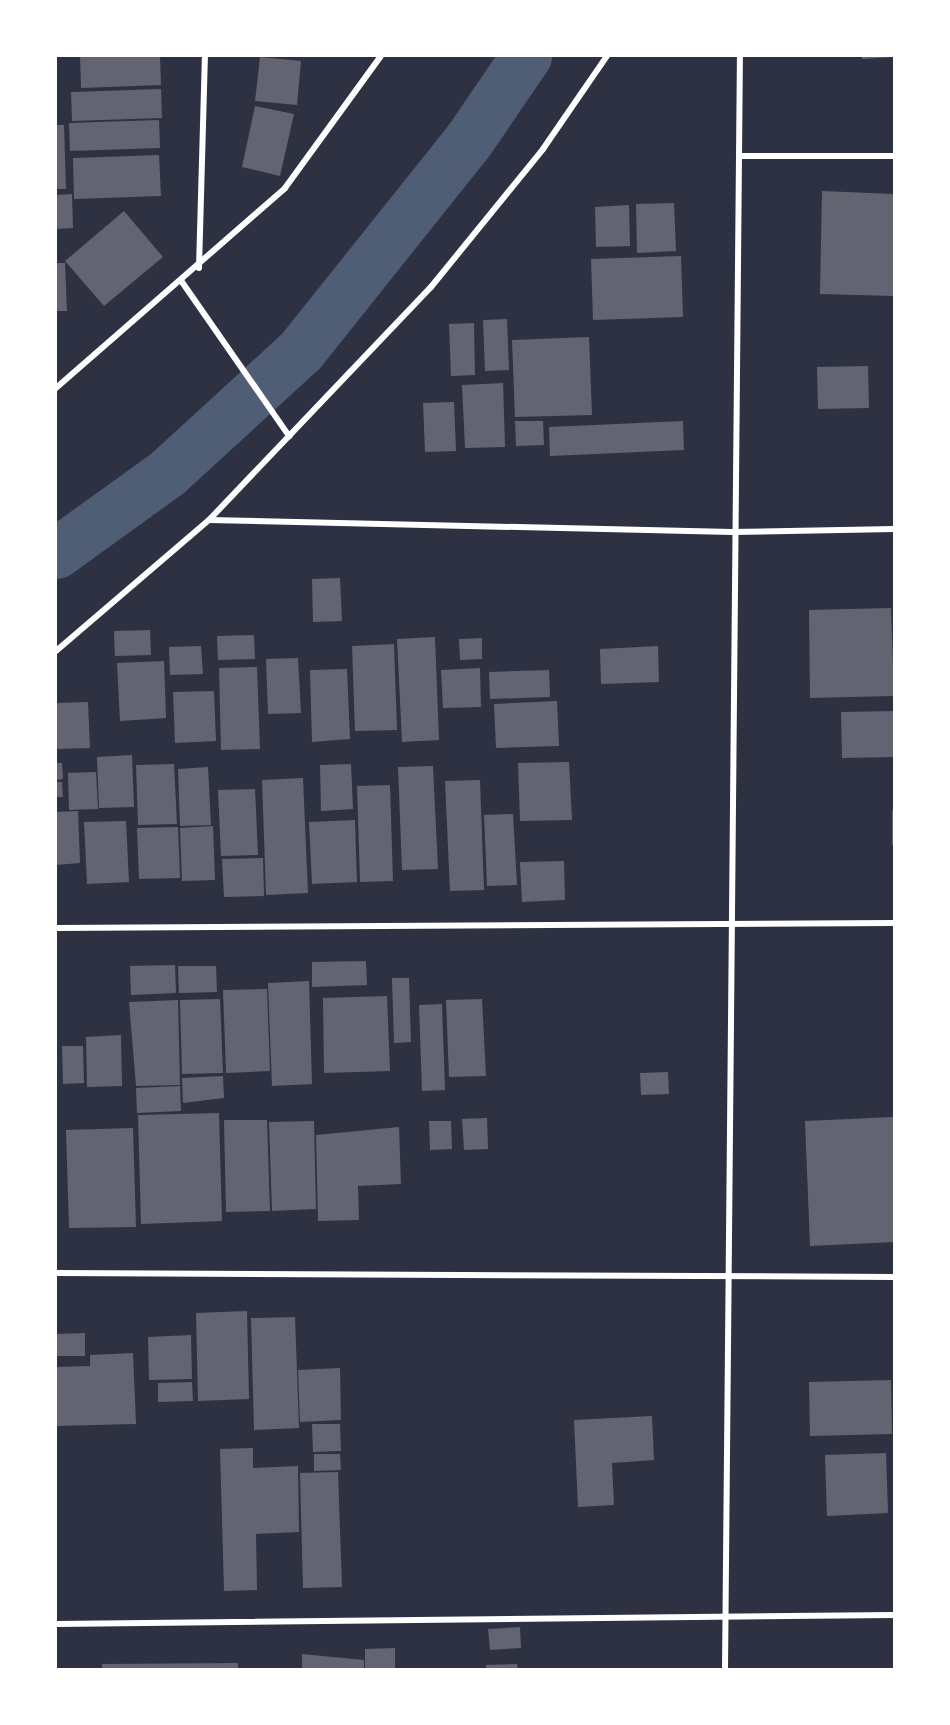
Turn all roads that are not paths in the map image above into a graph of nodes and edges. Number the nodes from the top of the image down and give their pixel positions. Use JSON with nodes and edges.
{"nodes":[{"id":1,"x":204,"y":56,"type":"edge"},
{"id":2,"x":381,"y":56,"type":"edge"},
{"id":3,"x":607,"y":56,"type":"edge"},
{"id":4,"x":740,"y":56,"type":"edge"},
{"id":5,"x":740,"y":156,"type":"junction"},
{"id":6,"x":894,"y":156,"type":"edge"},
{"id":7,"x":199,"y":268,"type":"junction"},
{"id":8,"x":182,"y":282,"type":"junction"},
{"id":9,"x":56,"y":387,"type":"edge"},
{"id":10,"x":289,"y":436,"type":"junction"},
{"id":11,"x":209,"y":520,"type":"junction"},
{"id":12,"x":894,"y":530,"type":"edge"},
{"id":13,"x":732,"y":532,"type":"junction"},
{"id":14,"x":56,"y":651,"type":"edge"},
{"id":15,"x":894,"y":923,"type":"edge"},
{"id":16,"x":729,"y":924,"type":"junction"},
{"id":17,"x":56,"y":928,"type":"edge"},
{"id":18,"x":56,"y":1273,"type":"edge"},
{"id":19,"x":894,"y":1277,"type":"edge"},
{"id":20,"x":725,"y":1279,"type":"junction"},
{"id":21,"x":894,"y":1615,"type":"edge"},
{"id":22,"x":725,"y":1616,"type":"junction"},
{"id":23,"x":56,"y":1624,"type":"edge"},
{"id":24,"x":725,"y":1670,"type":"edge"}],
"edges":[{"from":1,"to":7,"type":"street"},
{"from":2,"to":7,"type":"street"},
{"from":3,"to":10,"type":"street"},
{"from":4,"to":5,"type":"street"},
{"from":5,"to":6,"type":"street"},
{"from":5,"to":13,"type":"street"},
{"from":7,"to":8,"type":"street"},
{"from":8,"to":9,"type":"street"},
{"from":8,"to":10,"type":"street"},
{"from":10,"to":11,"type":"street"},
{"from":11,"to":13,"type":"street"},
{"from":11,"to":14,"type":"street"},
{"from":12,"to":13,"type":"street"},
{"from":13,"to":16,"type":"street"},
{"from":15,"to":16,"type":"street"},
{"from":16,"to":17,"type":"street"},
{"from":16,"to":20,"type":"street"},
{"from":18,"to":20,"type":"street"},
{"from":19,"to":20,"type":"street"},
{"from":20,"to":22,"type":"street"},
{"from":21,"to":22,"type":"street"},
{"from":22,"to":23,"type":"street"},
{"from":22,"to":24,"type":"street"}]}
